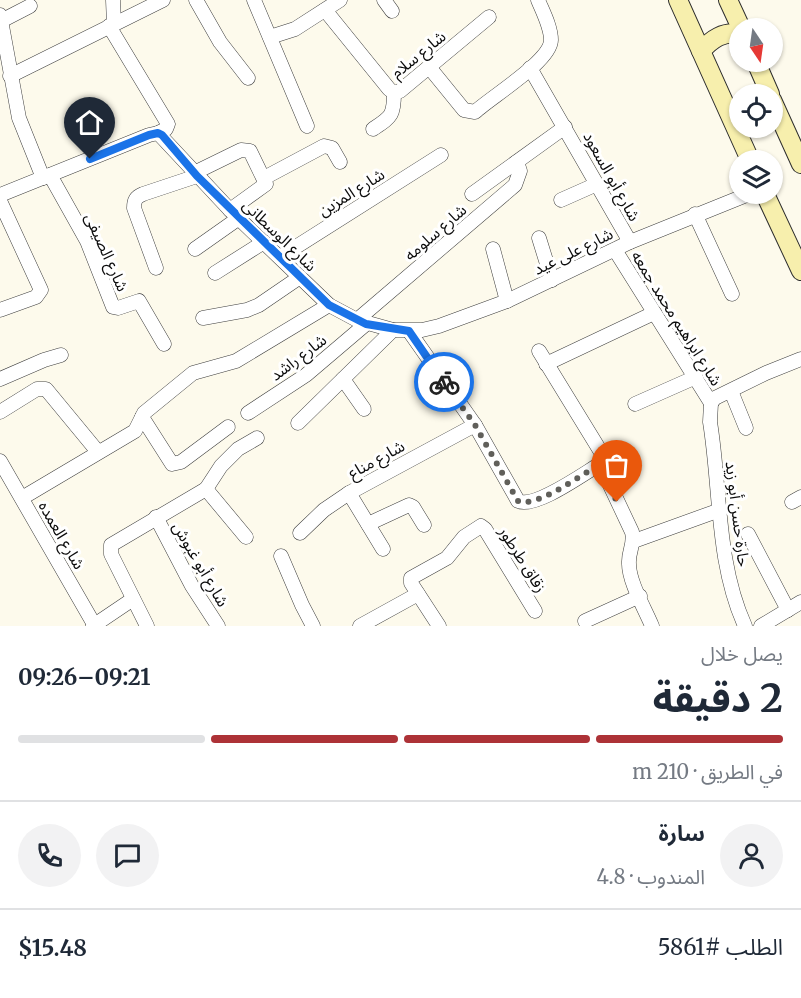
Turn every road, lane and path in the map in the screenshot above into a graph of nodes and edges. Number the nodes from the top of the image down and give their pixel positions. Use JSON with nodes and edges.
{"nodes":[{"id":1,"x":113,"y":0,"type":"edge"},
{"id":2,"x":163,"y":0,"type":"edge"},
{"id":3,"x":196,"y":0,"type":"edge"},
{"id":4,"x":254,"y":0,"type":"edge"},
{"id":5,"x":340,"y":0,"type":"edge"},
{"id":6,"x":538,"y":0,"type":"edge"},
{"id":7,"x":678,"y":0,"type":"edge"},
{"id":8,"x":728,"y":0,"type":"edge"},
{"id":9,"x":30,"y":6,"type":"dead end"},
{"id":10,"x":325,"y":10,"type":"junction"},
{"id":11,"x":0,"y":15,"type":"edge"},
{"id":12,"x":489,"y":17,"type":"dead end"},
{"id":13,"x":736,"y":18,"type":"edge"},
{"id":14,"x":1,"y":21,"type":"edge"},
{"id":15,"x":112,"y":25,"type":"junction"},
{"id":16,"x":729,"y":34,"type":"edge"},
{"id":17,"x":270,"y":37,"type":"junction"},
{"id":18,"x":701,"y":51,"type":"junction"},
{"id":19,"x":429,"y":67,"type":"junction"},
{"id":20,"x":530,"y":68,"type":"junction"},
{"id":21,"x":10,"y":76,"type":"junction"},
{"id":22,"x":248,"y":78,"type":"dead end"},
{"id":23,"x":394,"y":93,"type":"junction"},
{"id":24,"x":783,"y":124,"type":"edge"},
{"id":25,"x":307,"y":126,"type":"dead end"},
{"id":26,"x":565,"y":127,"type":"junction"},
{"id":27,"x":373,"y":129,"type":"dead end"},
{"id":28,"x":154,"y":134,"type":"junction"},
{"id":29,"x":746,"y":150,"type":"edge"},
{"id":30,"x":441,"y":155,"type":"dead end"},
{"id":31,"x":340,"y":162,"type":"dead end"},
{"id":32,"x":517,"y":162,"type":"junction"},
{"id":33,"x":801,"y":164,"type":"edge"},
{"id":34,"x":196,"y":175,"type":"junction"},
{"id":35,"x":47,"y":177,"type":"junction"},
{"id":36,"x":264,"y":178,"type":"junction"},
{"id":37,"x":597,"y":184,"type":"junction"},
{"id":38,"x":1,"y":193,"type":"edge"},
{"id":39,"x":472,"y":194,"type":"dead end"},
{"id":40,"x":561,"y":200,"type":"dead end"},
{"id":41,"x":729,"y":201,"type":"edge"},
{"id":42,"x":770,"y":204,"type":"edge"},
{"id":43,"x":235,"y":214,"type":"junction"},
{"id":44,"x":695,"y":214,"type":"junction"},
{"id":45,"x":539,"y":238,"type":"dead end"},
{"id":46,"x":264,"y":242,"type":"junction"},
{"id":47,"x":630,"y":242,"type":"junction"},
{"id":48,"x":195,"y":249,"type":"dead end"},
{"id":49,"x":493,"y":249,"type":"dead end"},
{"id":50,"x":615,"y":250,"type":"junction"},
{"id":51,"x":280,"y":257,"type":"junction"},
{"id":52,"x":156,"y":268,"type":"dead end"},
{"id":53,"x":801,"y":271,"type":"edge"},
{"id":54,"x":215,"y":273,"type":"dead end"},
{"id":55,"x":300,"y":277,"type":"junction"},
{"id":56,"x":552,"y":280,"type":"junction"},
{"id":57,"x":732,"y":294,"type":"dead end"},
{"id":58,"x":507,"y":301,"type":"junction"},
{"id":59,"x":329,"y":305,"type":"junction"},
{"id":60,"x":0,"y":310,"type":"edge"},
{"id":61,"x":654,"y":313,"type":"junction"},
{"id":62,"x":203,"y":318,"type":"dead end"},
{"id":63,"x":362,"y":322,"type":"junction"},
{"id":64,"x":393,"y":330,"type":"junction"},
{"id":65,"x":409,"y":331,"type":"junction"},
{"id":66,"x":164,"y":344,"type":"dead end"},
{"id":67,"x":538,"y":351,"type":"dead end"},
{"id":68,"x":61,"y":355,"type":"dead end"},
{"id":69,"x":801,"y":359,"type":"edge"},
{"id":70,"x":546,"y":364,"type":"junction"},
{"id":71,"x":696,"y":378,"type":"junction"},
{"id":72,"x":0,"y":379,"type":"edge"},
{"id":73,"x":343,"y":379,"type":"junction"},
{"id":74,"x":731,"y":391,"type":"junction"},
{"id":75,"x":711,"y":403,"type":"junction"},
{"id":76,"x":635,"y":404,"type":"dead end"},
{"id":77,"x":364,"y":409,"type":"dead end"},
{"id":78,"x":0,"y":412,"type":"edge"},
{"id":79,"x":248,"y":413,"type":"dead end"},
{"id":80,"x":142,"y":417,"type":"junction"},
{"id":81,"x":298,"y":423,"type":"dead end"},
{"id":82,"x":475,"y":425,"type":"junction"},
{"id":83,"x":228,"y":428,"type":"dead end"},
{"id":84,"x":746,"y":428,"type":"dead end"},
{"id":85,"x":257,"y":438,"type":"dead end"},
{"id":86,"x":98,"y":452,"type":"junction"},
{"id":87,"x":601,"y":459,"type":"junction"},
{"id":88,"x":0,"y":461,"type":"edge"},
{"id":89,"x":206,"y":489,"type":"junction"},
{"id":90,"x":349,"y":493,"type":"junction"},
{"id":91,"x":22,"y":498,"type":"junction"},
{"id":92,"x":720,"y":510,"type":"junction"},
{"id":93,"x":156,"y":517,"type":"junction"},
{"id":94,"x":368,"y":524,"type":"junction"},
{"id":95,"x":424,"y":525,"type":"dead end"},
{"id":96,"x":300,"y":533,"type":"dead end"},
{"id":97,"x":748,"y":534,"type":"dead end"},
{"id":98,"x":246,"y":537,"type":"dead end"},
{"id":99,"x":634,"y":542,"type":"junction"},
{"id":100,"x":383,"y":549,"type":"dead end"},
{"id":101,"x":281,"y":556,"type":"dead end"},
{"id":102,"x":418,"y":594,"type":"junction"},
{"id":103,"x":640,"y":596,"type":"junction"},
{"id":104,"x":133,"y":599,"type":"junction"},
{"id":105,"x":801,"y":602,"type":"edge"},
{"id":106,"x":535,"y":610,"type":"dead end"},
{"id":107,"x":788,"y":610,"type":"junction"},
{"id":108,"x":585,"y":621,"type":"dead end"},
{"id":109,"x":94,"y":626,"type":"edge"},
{"id":110,"x":147,"y":626,"type":"edge"},
{"id":111,"x":218,"y":626,"type":"edge"},
{"id":112,"x":313,"y":626,"type":"edge"},
{"id":113,"x":360,"y":626,"type":"edge"},
{"id":114,"x":439,"y":626,"type":"edge"},
{"id":115,"x":652,"y":626,"type":"edge"},
{"id":116,"x":745,"y":626,"type":"edge"},
{"id":117,"x":761,"y":626,"type":"edge"}],
"edges":[{"from":1,"to":15,"type":"street"},
{"from":2,"to":15,"type":"street"},
{"from":3,"to":22,"type":"street"},
{"from":4,"to":17,"type":"street"},
{"from":5,"to":10,"type":"street"},
{"from":6,"to":20,"type":"street"},
{"from":7,"to":18,"type":"main road"},
{"from":8,"to":13,"type":"main road"},
{"from":9,"to":14,"type":"street"},
{"from":10,"to":17,"type":"street"},
{"from":10,"to":23,"type":"street","name":"شارع سلام"},
{"from":11,"to":14,"type":"street"},
{"from":12,"to":19,"type":"street","name":"شارع سلام"},
{"from":14,"to":21,"type":"street"},
{"from":15,"to":21,"type":"street"},
{"from":15,"to":28,"type":"street"},
{"from":16,"to":18,"type":"main road"},
{"from":17,"to":25,"type":"street"},
{"from":18,"to":29,"type":"main road"},
{"from":19,"to":20,"type":"street"},
{"from":19,"to":23,"type":"street","name":"شارع سلام"},
{"from":20,"to":26,"type":"street","name":"شارع أبو السعود"},
{"from":21,"to":35,"type":"street"},
{"from":23,"to":27,"type":"street"},
{"from":24,"to":33,"type":"main road"},
{"from":26,"to":32,"type":"street","name":"شارع أبو السعود"},
{"from":26,"to":37,"type":"street","name":"شارع أبو السعود"},
{"from":28,"to":34,"type":"street","name":"شارع الوسطانى"},
{"from":28,"to":35,"type":"street"},
{"from":30,"to":51,"type":"street","name":"شارع المزين"},
{"from":31,"to":36,"type":"street"},
{"from":32,"to":39,"type":"street","name":"شارع أبو السعود"},
{"from":32,"to":63,"type":"street","name":"شارع سلومه"},
{"from":34,"to":36,"type":"street"},
{"from":34,"to":43,"type":"street","name":"شارع الوسطانى"},
{"from":34,"to":52,"type":"street"},
{"from":35,"to":38,"type":"street"},
{"from":35,"to":66,"type":"street","name":"شارع الصيفى"},
{"from":36,"to":43,"type":"street"},
{"from":37,"to":40,"type":"street"},
{"from":37,"to":47,"type":"street","name":"شارع أبو السعود"},
{"from":38,"to":60,"type":"street"},
{"from":41,"to":44,"type":"street","name":"شارع على عيد"},
{"from":42,"to":53,"type":"main road"},
{"from":43,"to":46,"type":"street","name":"شارع الوسطانى"},
{"from":43,"to":48,"type":"street"},
{"from":44,"to":47,"type":"street","name":"شارع على عيد"},
{"from":44,"to":57,"type":"street"},
{"from":45,"to":56,"type":"street"},
{"from":46,"to":51,"type":"street","name":"شارع الوسطانى"},
{"from":46,"to":54,"type":"street"},
{"from":47,"to":50,"type":"street","name":"شارع على عيد"},
{"from":49,"to":58,"type":"street"},
{"from":50,"to":56,"type":"street","name":"شارع على عيد"},
{"from":50,"to":61,"type":"street","name":"شارع ابراهيم محمد جمعه"},
{"from":51,"to":55,"type":"street","name":"شارع الوسطانى"},
{"from":55,"to":59,"type":"street","name":"شارع الوسطانى"},
{"from":55,"to":62,"type":"street"},
{"from":56,"to":58,"type":"street","name":"شارع على عيد"},
{"from":58,"to":65,"type":"street","name":"شارع على عيد"},
{"from":59,"to":63,"type":"street","name":"شارع الوسطانى"},
{"from":59,"to":80,"type":"street"},
{"from":61,"to":70,"type":"street"},
{"from":61,"to":71,"type":"street","name":"شارع ابراهيم محمد جمعه"},
{"from":63,"to":64,"type":"street","name":"شارع الوسطانى"},
{"from":63,"to":79,"type":"street","name":"شارع راشد"},
{"from":64,"to":65,"type":"street","name":"شارع الوسطانى"},
{"from":64,"to":73,"type":"street"},
{"from":65,"to":82,"type":"street"},
{"from":67,"to":70,"type":"street"},
{"from":68,"to":72,"type":"street"},
{"from":69,"to":74,"type":"street"},
{"from":70,"to":87,"type":"street"},
{"from":71,"to":75,"type":"street","name":"شارع ابراهيم محمد جمعه"},
{"from":71,"to":76,"type":"street"},
{"from":73,"to":77,"type":"street"},
{"from":73,"to":81,"type":"street"},
{"from":74,"to":75,"type":"street"},
{"from":74,"to":84,"type":"street"},
{"from":75,"to":92,"type":"street","name":"حارة حسن أبو زيد"},
{"from":78,"to":86,"type":"street"},
{"from":80,"to":83,"type":"street"},
{"from":80,"to":86,"type":"street"},
{"from":82,"to":87,"type":"street"},
{"from":82,"to":90,"type":"street","name":"شارع مناع"},
{"from":85,"to":89,"type":"street"},
{"from":86,"to":91,"type":"street"},
{"from":87,"to":99,"type":"street"},
{"from":88,"to":91,"type":"street","name":"شارع العمده"},
{"from":89,"to":93,"type":"street"},
{"from":89,"to":98,"type":"street"},
{"from":90,"to":94,"type":"street"},
{"from":90,"to":96,"type":"street","name":"شارع مناع"},
{"from":91,"to":109,"type":"street","name":"شارع العمده"},
{"from":92,"to":99,"type":"street"},
{"from":92,"to":116,"type":"street","name":"حارة حسن أبو زيد"},
{"from":93,"to":104,"type":"street"},
{"from":93,"to":111,"type":"street","name":"شارع أبو غبوش"},
{"from":94,"to":95,"type":"street"},
{"from":94,"to":100,"type":"street"},
{"from":97,"to":107,"type":"street"},
{"from":99,"to":103,"type":"street"},
{"from":101,"to":112,"type":"street"},
{"from":102,"to":106,"type":"street","name":"زقاق طرطور"},
{"from":102,"to":113,"type":"street"},
{"from":102,"to":114,"type":"street"},
{"from":103,"to":108,"type":"street"},
{"from":103,"to":115,"type":"street"},
{"from":104,"to":109,"type":"street"},
{"from":104,"to":110,"type":"street"},
{"from":105,"to":107,"type":"street"},
{"from":107,"to":117,"type":"street"}]}
